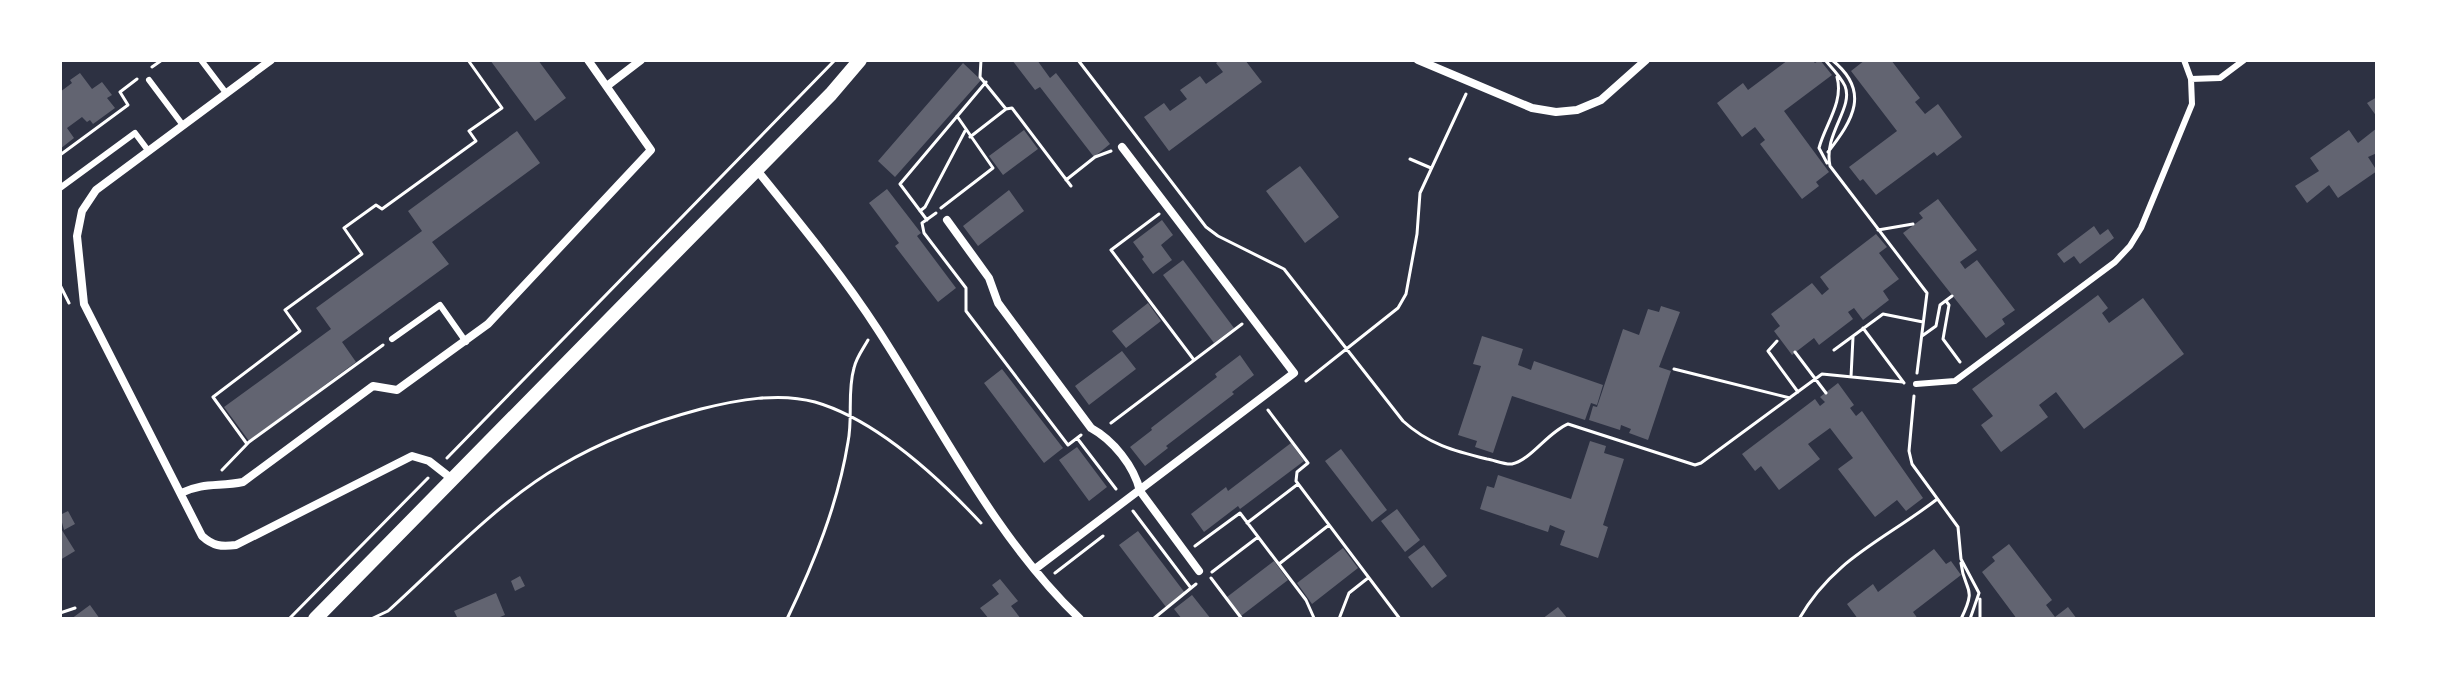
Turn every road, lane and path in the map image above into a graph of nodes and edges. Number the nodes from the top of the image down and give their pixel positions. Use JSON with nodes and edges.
{"nodes":[{"id":1,"x":162,"y":60,"type":"edge"},
{"id":2,"x":201,"y":60,"type":"edge"},
{"id":3,"x":271,"y":60,"type":"edge"},
{"id":4,"x":468,"y":60,"type":"edge"},
{"id":5,"x":588,"y":60,"type":"edge"},
{"id":6,"x":641,"y":60,"type":"edge"},
{"id":7,"x":835,"y":60,"type":"edge"},
{"id":8,"x":860,"y":60,"type":"edge"},
{"id":9,"x":981,"y":60,"type":"edge"},
{"id":10,"x":1078,"y":60,"type":"edge"},
{"id":11,"x":1418,"y":60,"type":"edge"},
{"id":12,"x":1646,"y":60,"type":"edge"},
{"id":13,"x":1825,"y":60,"type":"edge"},
{"id":14,"x":1832,"y":60,"type":"edge"},
{"id":15,"x":2184,"y":60,"type":"edge"},
{"id":16,"x":2244,"y":60,"type":"edge"},
{"id":17,"x":1836,"y":74,"type":"junction"},
{"id":18,"x":2191,"y":79,"type":"junction"},
{"id":19,"x":149,"y":80,"type":"dead end"},
{"id":20,"x":986,"y":82,"type":"junction"},
{"id":21,"x":1471,"y":84,"type":"junction"},
{"id":22,"x":607,"y":86,"type":"junction"},
{"id":23,"x":226,"y":93,"type":"junction"},
{"id":24,"x":1006,"y":109,"type":"junction"},
{"id":25,"x":182,"y":124,"type":"junction"},
{"id":26,"x":965,"y":131,"type":"dead end"},
{"id":27,"x":970,"y":137,"type":"dead end"},
{"id":28,"x":1122,"y":147,"type":"joint"},
{"id":29,"x":147,"y":149,"type":"junction"},
{"id":30,"x":1827,"y":154,"type":"junction"},
{"id":31,"x":60,"y":155,"type":"edge"},
{"id":32,"x":1410,"y":159,"type":"dead end"},
{"id":33,"x":1830,"y":166,"type":"junction"},
{"id":34,"x":1431,"y":168,"type":"junction"},
{"id":35,"x":756,"y":169,"type":"junction"},
{"id":36,"x":1066,"y":180,"type":"junction"},
{"id":37,"x":1071,"y":186,"type":"dead end"},
{"id":38,"x":60,"y":188,"type":"edge"},
{"id":39,"x":1168,"y":207,"type":"junction"},
{"id":40,"x":920,"y":211,"type":"junction"},
{"id":41,"x":927,"y":220,"type":"dead end"},
{"id":42,"x":947,"y":220,"type":"dead end"},
{"id":43,"x":1913,"y":224,"type":"dead end"},
{"id":44,"x":1878,"y":230,"type":"junction"},
{"id":45,"x":1952,"y":296,"type":"dead end"},
{"id":46,"x":1946,"y":301,"type":"junction"},
{"id":47,"x":1251,"y":317,"type":"junction"},
{"id":48,"x":1923,"y":322,"type":"junction"},
{"id":49,"x":875,"y":326,"type":"junction"},
{"id":50,"x":1863,"y":328,"type":"junction"},
{"id":51,"x":1853,"y":335,"type":"junction"},
{"id":52,"x":1922,"y":336,"type":"junction"},
{"id":53,"x":392,"y":339,"type":"joint"},
{"id":54,"x":1777,"y":341,"type":"dead end"},
{"id":55,"x":466,"y":342,"type":"junction"},
{"id":56,"x":1346,"y":350,"type":"junction"},
{"id":57,"x":1834,"y":350,"type":"dead end"},
{"id":58,"x":1795,"y":352,"type":"dead end"},
{"id":59,"x":1194,"y":360,"type":"junction"},
{"id":60,"x":1674,"y":369,"type":"dead end"},
{"id":61,"x":1967,"y":371,"type":"junction"},
{"id":62,"x":1851,"y":377,"type":"junction"},
{"id":63,"x":1904,"y":383,"type":"junction"},
{"id":64,"x":1916,"y":384,"type":"junction"},
{"id":65,"x":1798,"y":392,"type":"junction"},
{"id":66,"x":1826,"y":393,"type":"dead end"},
{"id":67,"x":1790,"y":398,"type":"junction"},
{"id":68,"x":1268,"y":410,"type":"dead end"},
{"id":69,"x":851,"y":417,"type":"junction"},
{"id":70,"x":1106,"y":436,"type":"junction"},
{"id":71,"x":1077,"y":438,"type":"dead end"},
{"id":72,"x":247,"y":444,"type":"junction"},
{"id":73,"x":438,"y":468,"type":"junction"},
{"id":74,"x":452,"y":479,"type":"junction"},
{"id":75,"x":208,"y":484,"type":"junction"},
{"id":76,"x":1298,"y":484,"type":"junction"},
{"id":77,"x":1140,"y":491,"type":"junction"},
{"id":78,"x":181,"y":493,"type":"junction"},
{"id":79,"x":1937,"y":499,"type":"junction"},
{"id":80,"x":1126,"y":502,"type":"junction"},
{"id":81,"x":1247,"y":523,"type":"junction"},
{"id":82,"x":1001,"y":525,"type":"junction"},
{"id":83,"x":1329,"y":525,"type":"junction"},
{"id":84,"x":1258,"y":537,"type":"junction"},
{"id":85,"x":1186,"y":554,"type":"junction"},
{"id":86,"x":1961,"y":559,"type":"junction"},
{"id":87,"x":1279,"y":564,"type":"junction"},
{"id":88,"x":1035,"y":569,"type":"junction"},
{"id":89,"x":1199,"y":576,"type":"joint"},
{"id":90,"x":1369,"y":577,"type":"junction"},
{"id":91,"x":1191,"y":588,"type":"junction"},
{"id":92,"x":1979,"y":593,"type":"junction"},
{"id":93,"x":75,"y":608,"type":"dead end"},
{"id":94,"x":60,"y":613,"type":"edge"},
{"id":95,"x":1075,"y":617,"type":"edge"},
{"id":96,"x":1313,"y":618,"type":"edge"},
{"id":97,"x":289,"y":619,"type":"edge"},
{"id":98,"x":315,"y":619,"type":"edge"},
{"id":99,"x":371,"y":619,"type":"edge"},
{"id":100,"x":787,"y":619,"type":"edge"},
{"id":101,"x":1153,"y":619,"type":"edge"},
{"id":102,"x":1242,"y":619,"type":"edge"},
{"id":103,"x":1339,"y":619,"type":"edge"},
{"id":104,"x":1400,"y":619,"type":"edge"},
{"id":105,"x":1799,"y":619,"type":"edge"},
{"id":106,"x":1961,"y":619,"type":"edge"},
{"id":107,"x":1970,"y":619,"type":"edge"},
{"id":108,"x":1980,"y":619,"type":"edge"}],
"edges":[{"from":1,"to":31,"type":"path"},
{"from":2,"to":23,"type":"lane"},
{"from":3,"to":23,"type":"street"},
{"from":4,"to":72,"type":"path"},
{"from":5,"to":22,"type":"street"},
{"from":6,"to":22,"type":"street"},
{"from":7,"to":73,"type":"path"},
{"from":8,"to":35,"type":"street"},
{"from":9,"to":20,"type":"path"},
{"from":10,"to":56,"type":"path"},
{"from":11,"to":21,"type":"street"},
{"from":12,"to":21,"type":"street"},
{"from":13,"to":17,"type":"path"},
{"from":14,"to":30,"type":"path"},
{"from":15,"to":18,"type":"lane"},
{"from":16,"to":18,"type":"lane"},
{"from":17,"to":30,"type":"path"},
{"from":17,"to":33,"type":"path"},
{"from":18,"to":61,"type":"lane"},
{"from":19,"to":25,"type":"lane"},
{"from":20,"to":24,"type":"path"},
{"from":20,"to":40,"type":"path"},
{"from":21,"to":34,"type":"path"},
{"from":22,"to":55,"type":"street"},
{"from":23,"to":25,"type":"street"},
{"from":24,"to":27,"type":"path"},
{"from":24,"to":36,"type":"path"},
{"from":25,"to":29,"type":"street"},
{"from":26,"to":40,"type":"path"},
{"from":28,"to":36,"type":"path"},
{"from":28,"to":39,"type":"street"},
{"from":29,"to":38,"type":"lane"},
{"from":29,"to":78,"type":"street"},
{"from":30,"to":33,"type":"path"},
{"from":32,"to":34,"type":"path"},
{"from":33,"to":44,"type":"path"},
{"from":34,"to":56,"type":"path"},
{"from":35,"to":49,"type":"street"},
{"from":35,"to":74,"type":"street"},
{"from":36,"to":37,"type":"path"},
{"from":39,"to":47,"type":"street"},
{"from":39,"to":59,"type":"path"},
{"from":40,"to":41,"type":"path"},
{"from":42,"to":70,"type":"street"},
{"from":43,"to":44,"type":"path"},
{"from":44,"to":48,"type":"path"},
{"from":45,"to":46,"type":"path"},
{"from":46,"to":52,"type":"path"},
{"from":46,"to":61,"type":"path"},
{"from":47,"to":59,"type":"path"},
{"from":47,"to":77,"type":"street"},
{"from":48,"to":50,"type":"path"},
{"from":48,"to":52,"type":"path"},
{"from":49,"to":69,"type":"path"},
{"from":49,"to":82,"type":"street"},
{"from":50,"to":51,"type":"path"},
{"from":50,"to":63,"type":"path"},
{"from":51,"to":57,"type":"path"},
{"from":51,"to":62,"type":"path"},
{"from":52,"to":64,"type":"path"},
{"from":53,"to":55,"type":"lane"},
{"from":53,"to":72,"type":"path"},
{"from":54,"to":65,"type":"path"},
{"from":55,"to":75,"type":"street"},
{"from":56,"to":67,"type":"path"},
{"from":58,"to":66,"type":"path"},
{"from":59,"to":70,"type":"path"},
{"from":60,"to":67,"type":"path"},
{"from":61,"to":64,"type":"lane"},
{"from":62,"to":63,"type":"path"},
{"from":62,"to":65,"type":"path"},
{"from":63,"to":64,"type":"path"},
{"from":64,"to":79,"type":"path"},
{"from":65,"to":67,"type":"path"},
{"from":68,"to":76,"type":"path"},
{"from":69,"to":82,"type":"path"},
{"from":69,"to":99,"type":"path"},
{"from":69,"to":100,"type":"path"},
{"from":70,"to":77,"type":"street"},
{"from":71,"to":80,"type":"path"},
{"from":72,"to":75,"type":"path"},
{"from":73,"to":74,"type":"street"},
{"from":73,"to":78,"type":"street"},
{"from":73,"to":97,"type":"path"},
{"from":74,"to":98,"type":"street"},
{"from":75,"to":78,"type":"street"},
{"from":76,"to":81,"type":"path"},
{"from":76,"to":83,"type":"path"},
{"from":77,"to":80,"type":"street"},
{"from":77,"to":85,"type":"street"},
{"from":79,"to":86,"type":"path"},
{"from":79,"to":105,"type":"path"},
{"from":80,"to":88,"type":"street"},
{"from":80,"to":91,"type":"path"},
{"from":81,"to":84,"type":"path"},
{"from":81,"to":85,"type":"path"},
{"from":82,"to":88,"type":"street"},
{"from":83,"to":87,"type":"path"},
{"from":83,"to":90,"type":"path"},
{"from":84,"to":87,"type":"path"},
{"from":84,"to":102,"type":"path"},
{"from":85,"to":89,"type":"street"},
{"from":86,"to":92,"type":"path"},
{"from":86,"to":106,"type":"path"},
{"from":87,"to":96,"type":"path"},
{"from":88,"to":95,"type":"street"},
{"from":89,"to":91,"type":"path"},
{"from":90,"to":103,"type":"path"},
{"from":90,"to":104,"type":"path"},
{"from":91,"to":101,"type":"path"},
{"from":92,"to":107,"type":"path"},
{"from":92,"to":108,"type":"path"},
{"from":93,"to":94,"type":"path"},
{"from":96,"to":103,"type":"path"}]}
